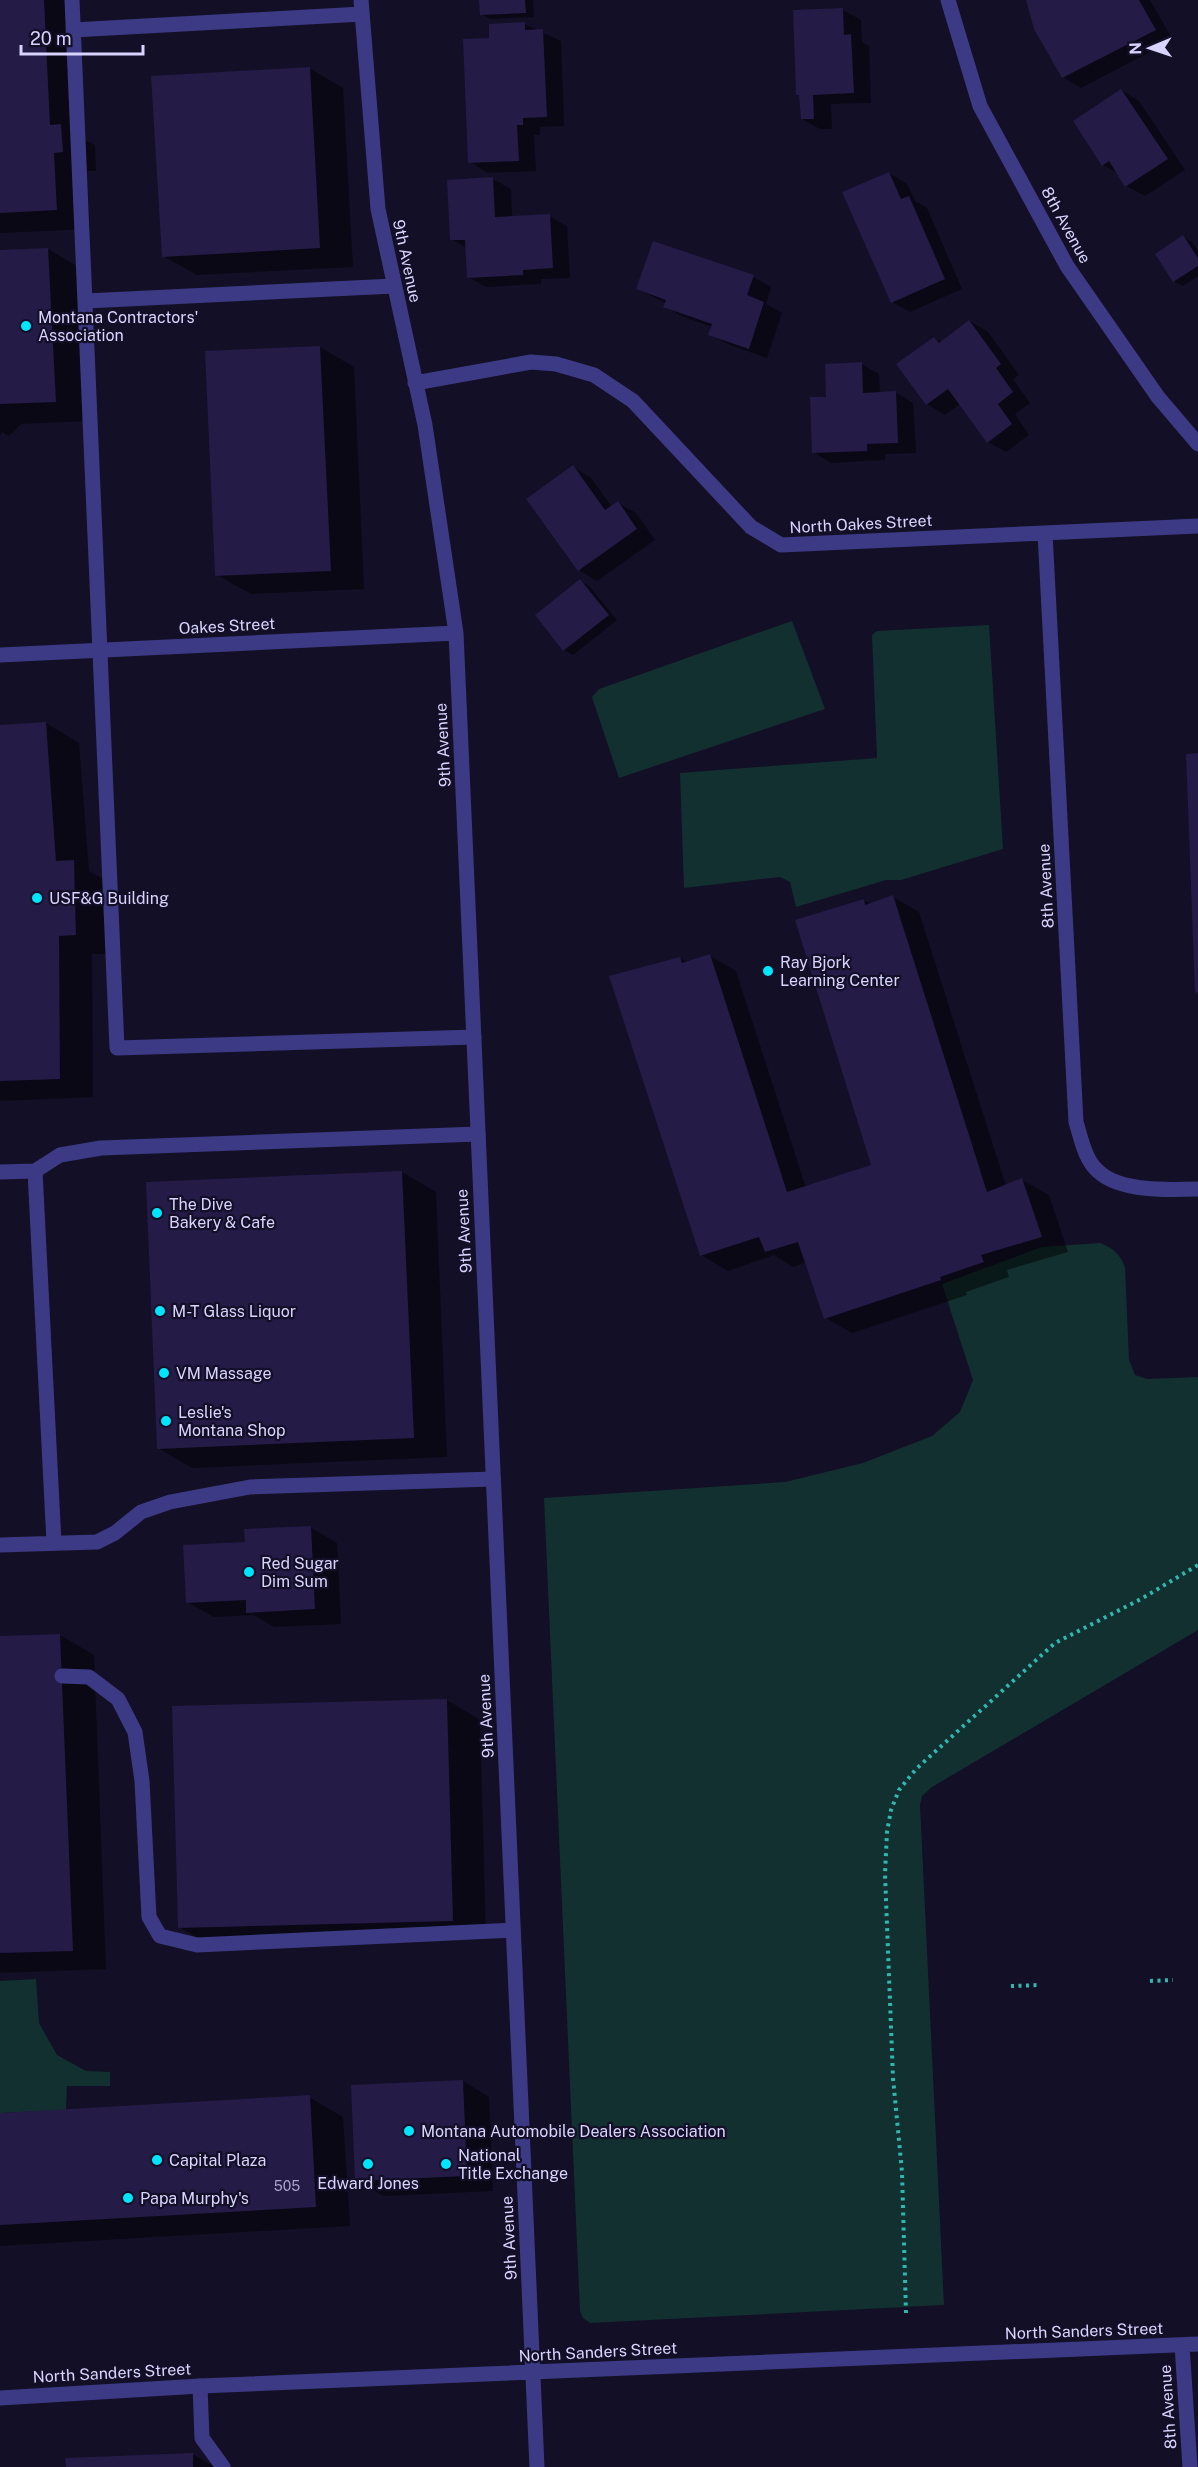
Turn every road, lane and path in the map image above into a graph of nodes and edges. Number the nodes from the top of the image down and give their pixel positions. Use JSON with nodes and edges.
{"nodes":[{"id":1,"x":72,"y":0,"type":"edge"},
{"id":2,"x":948,"y":0,"type":"edge"},
{"id":3,"x":362,"y":7,"type":"edge"},
{"id":4,"x":73,"y":30,"type":"junction"},
{"id":5,"x":394,"y":286,"type":"junction"},
{"id":6,"x":86,"y":301,"type":"junction"},
{"id":7,"x":415,"y":383,"type":"junction"},
{"id":8,"x":1198,"y":444,"type":"edge"},
{"id":9,"x":1198,"y":526,"type":"edge"},
{"id":10,"x":1045,"y":533,"type":"junction"},
{"id":11,"x":456,"y":633,"type":"junction"},
{"id":12,"x":101,"y":650,"type":"junction"},
{"id":13,"x":0,"y":655,"type":"edge"},
{"id":14,"x":474,"y":1037,"type":"junction"},
{"id":15,"x":478,"y":1134,"type":"junction"},
{"id":16,"x":34,"y":1171,"type":"junction"},
{"id":17,"x":0,"y":1172,"type":"edge"},
{"id":18,"x":1198,"y":1189,"type":"edge"},
{"id":19,"x":493,"y":1479,"type":"junction"},
{"id":20,"x":54,"y":1543,"type":"junction"},
{"id":21,"x":0,"y":1545,"type":"edge"},
{"id":22,"x":1198,"y":1565,"type":"edge"},
{"id":23,"x":62,"y":1676,"type":"dead end"},
{"id":24,"x":513,"y":1930,"type":"junction"},
{"id":25,"x":1173,"y":1980,"type":"dead end"},
{"id":26,"x":1150,"y":1981,"type":"dead end"},
{"id":27,"x":1040,"y":1985,"type":"dead end"},
{"id":28,"x":1011,"y":1986,"type":"dead end"},
{"id":29,"x":906,"y":2313,"type":"dead end"},
{"id":30,"x":1198,"y":2344,"type":"edge"},
{"id":31,"x":1182,"y":2345,"type":"junction"},
{"id":32,"x":532,"y":2373,"type":"junction"},
{"id":33,"x":200,"y":2386,"type":"junction"},
{"id":34,"x":0,"y":2398,"type":"edge"},
{"id":35,"x":223,"y":2467,"type":"edge"},
{"id":36,"x":537,"y":2467,"type":"edge"},
{"id":37,"x":1190,"y":2467,"type":"edge"}],
"edges":[{"from":1,"to":4,"type":"street"},
{"from":2,"to":8,"type":"street","name":"8th Avenue"},
{"from":3,"to":4,"type":"street"},
{"from":3,"to":5,"type":"street","name":"9th Avenue"},
{"from":4,"to":6,"type":"street"},
{"from":5,"to":6,"type":"street"},
{"from":5,"to":7,"type":"street","name":"9th Avenue"},
{"from":6,"to":12,"type":"street"},
{"from":7,"to":10,"type":"street","name":"North Oakes Street"},
{"from":7,"to":11,"type":"street","name":"9th Avenue"},
{"from":9,"to":10,"type":"street","name":"North Oakes Street"},
{"from":10,"to":18,"type":"street","name":"8th Avenue"},
{"from":11,"to":12,"type":"street","name":"Oakes Street"},
{"from":11,"to":14,"type":"street","name":"9th Avenue"},
{"from":12,"to":13,"type":"street","name":"Oakes Street"},
{"from":12,"to":14,"type":"street"},
{"from":14,"to":15,"type":"street","name":"9th Avenue"},
{"from":15,"to":16,"type":"street"},
{"from":15,"to":19,"type":"street","name":"9th Avenue"},
{"from":16,"to":17,"type":"street"},
{"from":16,"to":20,"type":"street"},
{"from":19,"to":20,"type":"street"},
{"from":19,"to":24,"type":"street","name":"9th Avenue"},
{"from":20,"to":21,"type":"street"},
{"from":22,"to":29,"type":"path"},
{"from":23,"to":24,"type":"street"},
{"from":24,"to":32,"type":"street","name":"9th Avenue"},
{"from":25,"to":26,"type":"path"},
{"from":27,"to":28,"type":"path"},
{"from":30,"to":31,"type":"street","name":"North Sanders Street"},
{"from":31,"to":32,"type":"street","name":"North Sanders Street"},
{"from":31,"to":37,"type":"street","name":"8th Avenue"},
{"from":32,"to":33,"type":"street","name":"North Sanders Street"},
{"from":32,"to":36,"type":"street","name":"9th Avenue"},
{"from":33,"to":34,"type":"street","name":"North Sanders Street"},
{"from":33,"to":35,"type":"street"}]}
